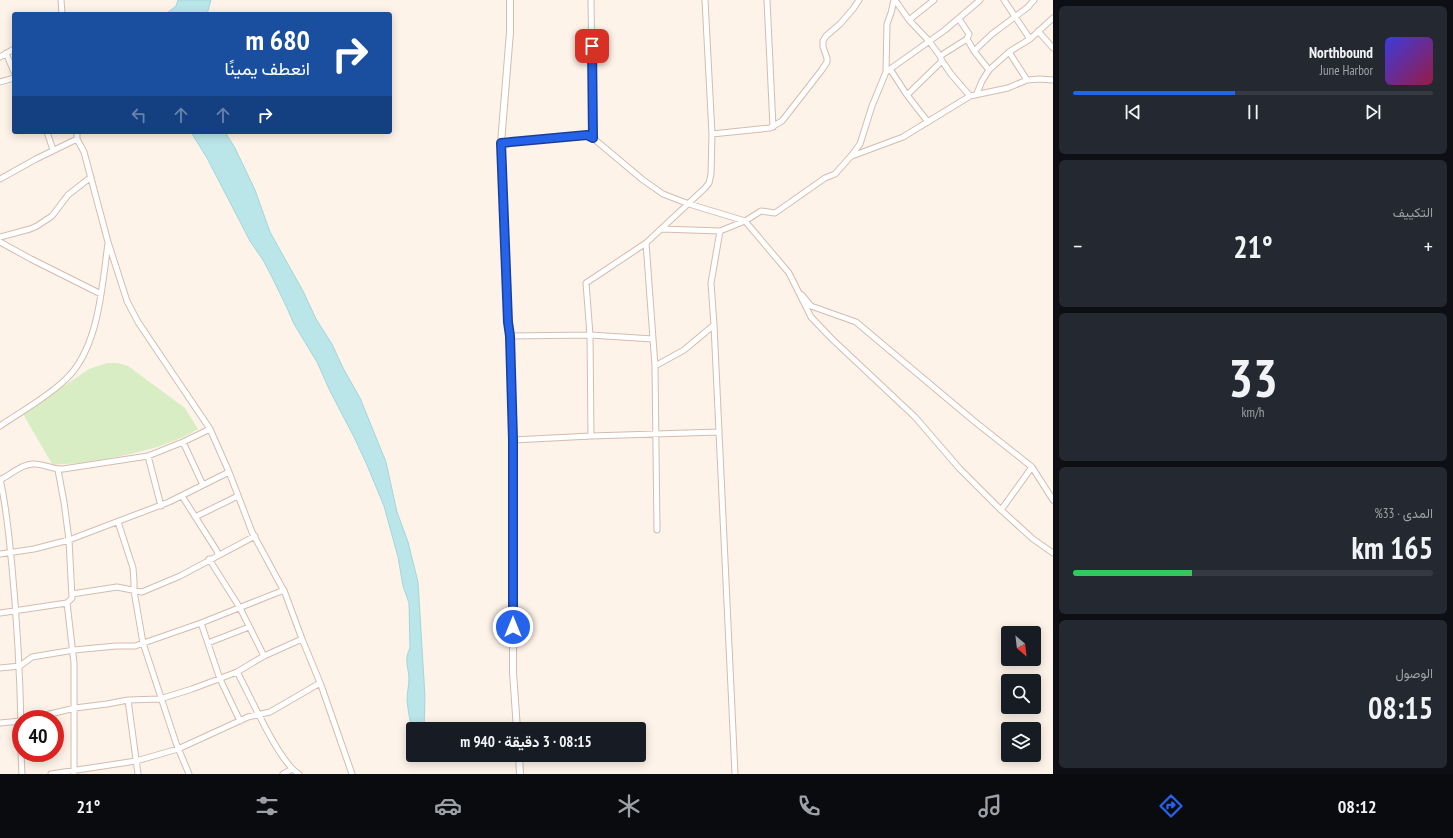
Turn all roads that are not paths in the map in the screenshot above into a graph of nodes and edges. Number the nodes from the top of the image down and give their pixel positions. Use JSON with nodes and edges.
{"nodes":[{"id":1,"x":61,"y":0,"type":"edge"},
{"id":2,"x":510,"y":0,"type":"edge"},
{"id":3,"x":591,"y":0,"type":"edge"},
{"id":4,"x":705,"y":0,"type":"edge"},
{"id":5,"x":767,"y":0,"type":"edge"},
{"id":6,"x":859,"y":0,"type":"edge"},
{"id":7,"x":895,"y":0,"type":"edge"},
{"id":8,"x":934,"y":0,"type":"edge"},
{"id":9,"x":980,"y":0,"type":"edge"},
{"id":10,"x":1004,"y":0,"type":"edge"},
{"id":11,"x":1034,"y":0,"type":"edge"},
{"id":12,"x":973,"y":2,"type":"edge"},
{"id":13,"x":62,"y":12,"type":"edge"},
{"id":14,"x":1015,"y":17,"type":"junction"},
{"id":15,"x":1053,"y":18,"type":"edge"},
{"id":16,"x":959,"y":19,"type":"junction"},
{"id":17,"x":909,"y":20,"type":"junction"},
{"id":18,"x":1038,"y":31,"type":"junction"},
{"id":19,"x":967,"y":39,"type":"junction"},
{"id":20,"x":1030,"y":39,"type":"junction"},
{"id":21,"x":929,"y":41,"type":"junction"},
{"id":22,"x":1051,"y":42,"type":"edge"},
{"id":23,"x":1053,"y":48,"type":"edge"},
{"id":24,"x":12,"y":50,"type":"edge"},
{"id":25,"x":974,"y":51,"type":"junction"},
{"id":26,"x":1008,"y":52,"type":"junction"},
{"id":27,"x":6,"y":53,"type":"junction"},
{"id":28,"x":0,"y":57,"type":"edge"},
{"id":29,"x":941,"y":59,"type":"junction"},
{"id":30,"x":12,"y":67,"type":"edge"},
{"id":31,"x":888,"y":70,"type":"junction"},
{"id":32,"x":989,"y":70,"type":"junction"},
{"id":33,"x":12,"y":79,"type":"edge"},
{"id":34,"x":1027,"y":80,"type":"junction"},
{"id":35,"x":1053,"y":80,"type":"edge"},
{"id":36,"x":0,"y":82,"type":"edge"},
{"id":37,"x":977,"y":93,"type":"junction"},
{"id":38,"x":907,"y":95,"type":"junction"},
{"id":39,"x":970,"y":96,"type":"junction"},
{"id":40,"x":928,"y":122,"type":"junction"},
{"id":41,"x":773,"y":127,"type":"junction"},
{"id":42,"x":48,"y":134,"type":"edge"},
{"id":43,"x":77,"y":134,"type":"edge"},
{"id":44,"x":712,"y":134,"type":"junction"},
{"id":45,"x":593,"y":138,"type":"junction"},
{"id":46,"x":77,"y":139,"type":"junction"},
{"id":47,"x":501,"y":143,"type":"junction"},
{"id":48,"x":53,"y":150,"type":"junction"},
{"id":49,"x":851,"y":156,"type":"junction"},
{"id":50,"x":91,"y":177,"type":"junction"},
{"id":51,"x":0,"y":179,"type":"edge"},
{"id":52,"x":689,"y":204,"type":"junction"},
{"id":53,"x":745,"y":221,"type":"junction"},
{"id":54,"x":661,"y":229,"type":"junction"},
{"id":55,"x":720,"y":231,"type":"junction"},
{"id":56,"x":0,"y":237,"type":"edge"},
{"id":57,"x":0,"y":242,"type":"edge"},
{"id":58,"x":108,"y":242,"type":"junction"},
{"id":59,"x":646,"y":243,"type":"junction"},
{"id":60,"x":798,"y":291,"type":"junction"},
{"id":61,"x":101,"y":294,"type":"junction"},
{"id":62,"x":714,"y":325,"type":"junction"},
{"id":63,"x":590,"y":335,"type":"junction"},
{"id":64,"x":510,"y":336,"type":"junction"},
{"id":65,"x":653,"y":338,"type":"junction"},
{"id":66,"x":655,"y":366,"type":"junction"},
{"id":67,"x":0,"y":426,"type":"edge"},
{"id":68,"x":210,"y":429,"type":"junction"},
{"id":69,"x":719,"y":432,"type":"junction"},
{"id":70,"x":657,"y":434,"type":"junction"},
{"id":71,"x":591,"y":436,"type":"junction"},
{"id":72,"x":513,"y":440,"type":"junction"},
{"id":73,"x":183,"y":442,"type":"junction"},
{"id":74,"x":148,"y":456,"type":"junction"},
{"id":75,"x":1032,"y":466,"type":"junction"},
{"id":76,"x":58,"y":470,"type":"junction"},
{"id":77,"x":228,"y":472,"type":"junction"},
{"id":78,"x":0,"y":480,"type":"edge"},
{"id":79,"x":203,"y":485,"type":"junction"},
{"id":80,"x":1,"y":490,"type":"edge"},
{"id":81,"x":182,"y":496,"type":"junction"},
{"id":82,"x":238,"y":496,"type":"junction"},
{"id":83,"x":1053,"y":500,"type":"edge"},
{"id":84,"x":161,"y":506,"type":"junction"},
{"id":85,"x":1001,"y":510,"type":"junction"},
{"id":86,"x":195,"y":517,"type":"junction"},
{"id":87,"x":118,"y":522,"type":"junction"},
{"id":88,"x":657,"y":530,"type":"dead end"},
{"id":89,"x":255,"y":536,"type":"junction"},
{"id":90,"x":69,"y":540,"type":"junction"},
{"id":91,"x":10,"y":553,"type":"junction"},
{"id":92,"x":1053,"y":553,"type":"edge"},
{"id":93,"x":0,"y":554,"type":"edge"},
{"id":94,"x":218,"y":555,"type":"junction"},
{"id":95,"x":209,"y":559,"type":"junction"},
{"id":96,"x":284,"y":590,"type":"junction"},
{"id":97,"x":134,"y":591,"type":"junction"},
{"id":98,"x":72,"y":594,"type":"junction"},
{"id":99,"x":67,"y":602,"type":"junction"},
{"id":100,"x":240,"y":608,"type":"junction"},
{"id":101,"x":16,"y":611,"type":"junction"},
{"id":102,"x":0,"y":613,"type":"edge"},
{"id":103,"x":201,"y":623,"type":"junction"},
{"id":104,"x":249,"y":627,"type":"junction"},
{"id":105,"x":302,"y":639,"type":"junction"},
{"id":106,"x":143,"y":643,"type":"junction"},
{"id":107,"x":208,"y":643,"type":"junction"},
{"id":108,"x":74,"y":650,"type":"junction"},
{"id":109,"x":264,"y":656,"type":"junction"},
{"id":110,"x":20,"y":666,"type":"junction"},
{"id":111,"x":0,"y":668,"type":"edge"},
{"id":112,"x":237,"y":672,"type":"junction"},
{"id":113,"x":220,"y":679,"type":"junction"},
{"id":114,"x":320,"y":683,"type":"junction"},
{"id":115,"x":160,"y":699,"type":"junction"},
{"id":116,"x":128,"y":700,"type":"junction"},
{"id":117,"x":75,"y":708,"type":"junction"},
{"id":118,"x":21,"y":710,"type":"edge"},
{"id":119,"x":64,"y":711,"type":"edge"},
{"id":120,"x":259,"y":714,"type":"junction"},
{"id":121,"x":240,"y":721,"type":"junction"},
{"id":122,"x":12,"y":722,"type":"edge"},
{"id":123,"x":516,"y":722,"type":"edge"},
{"id":124,"x":0,"y":723,"type":"edge"},
{"id":125,"x":178,"y":749,"type":"junction"},
{"id":126,"x":136,"y":761,"type":"junction"},
{"id":127,"x":22,"y":762,"type":"edge"},
{"id":128,"x":519,"y":762,"type":"edge"},
{"id":129,"x":292,"y":769,"type":"junction"},
{"id":130,"x":74,"y":772,"type":"edge"},
{"id":131,"x":22,"y":774,"type":"edge"},
{"id":132,"x":51,"y":774,"type":"edge"},
{"id":133,"x":138,"y":774,"type":"edge"},
{"id":134,"x":189,"y":774,"type":"edge"},
{"id":135,"x":283,"y":774,"type":"edge"},
{"id":136,"x":299,"y":774,"type":"edge"},
{"id":137,"x":352,"y":774,"type":"edge"},
{"id":138,"x":520,"y":774,"type":"edge"},
{"id":139,"x":735,"y":774,"type":"edge"}],
"edges":[{"from":1,"to":13,"type":"street"},
{"from":2,"to":47,"type":"street"},
{"from":3,"to":45,"type":"street"},
{"from":4,"to":44,"type":"street"},
{"from":5,"to":41,"type":"street"},
{"from":6,"to":41,"type":"street"},
{"from":7,"to":17,"type":"street"},
{"from":7,"to":31,"type":"street"},
{"from":8,"to":17,"type":"street"},
{"from":9,"to":12,"type":"street"},
{"from":10,"to":14,"type":"street"},
{"from":11,"to":14,"type":"street"},
{"from":12,"to":16,"type":"street"},
{"from":14,"to":20,"type":"street"},
{"from":14,"to":25,"type":"street"},
{"from":15,"to":18,"type":"street"},
{"from":16,"to":19,"type":"street"},
{"from":16,"to":21,"type":"street"},
{"from":17,"to":21,"type":"street"},
{"from":18,"to":20,"type":"street"},
{"from":18,"to":22,"type":"street"},
{"from":19,"to":25,"type":"street"},
{"from":19,"to":29,"type":"street"},
{"from":20,"to":26,"type":"street"},
{"from":21,"to":29,"type":"street"},
{"from":21,"to":31,"type":"street"},
{"from":22,"to":23,"type":"street"},
{"from":24,"to":27,"type":"street"},
{"from":25,"to":32,"type":"street"},
{"from":26,"to":32,"type":"street"},
{"from":26,"to":34,"type":"street"},
{"from":27,"to":28,"type":"street"},
{"from":27,"to":30,"type":"street"},
{"from":29,"to":38,"type":"street"},
{"from":29,"to":39,"type":"street"},
{"from":31,"to":38,"type":"street"},
{"from":31,"to":49,"type":"street"},
{"from":32,"to":37,"type":"street"},
{"from":33,"to":36,"type":"street"},
{"from":34,"to":35,"type":"street"},
{"from":34,"to":37,"type":"street"},
{"from":37,"to":39,"type":"street"},
{"from":38,"to":40,"type":"street"},
{"from":39,"to":40,"type":"street"},
{"from":40,"to":49,"type":"street"},
{"from":41,"to":44,"type":"street"},
{"from":42,"to":48,"type":"street"},
{"from":43,"to":46,"type":"street"},
{"from":44,"to":52,"type":"street"},
{"from":45,"to":47,"type":"street"},
{"from":45,"to":52,"type":"street"},
{"from":46,"to":48,"type":"street"},
{"from":46,"to":50,"type":"street"},
{"from":47,"to":64,"type":"street"},
{"from":48,"to":51,"type":"street"},
{"from":49,"to":53,"type":"street"},
{"from":50,"to":56,"type":"street"},
{"from":50,"to":58,"type":"street"},
{"from":52,"to":53,"type":"street"},
{"from":52,"to":54,"type":"street"},
{"from":53,"to":55,"type":"street"},
{"from":53,"to":60,"type":"street"},
{"from":54,"to":55,"type":"street"},
{"from":54,"to":59,"type":"street"},
{"from":55,"to":62,"type":"street"},
{"from":57,"to":61,"type":"street"},
{"from":58,"to":61,"type":"street"},
{"from":58,"to":68,"type":"street"},
{"from":59,"to":63,"type":"street"},
{"from":59,"to":65,"type":"street"},
{"from":60,"to":75,"type":"street"},
{"from":60,"to":85,"type":"street"},
{"from":61,"to":67,"type":"street"},
{"from":62,"to":66,"type":"street"},
{"from":62,"to":69,"type":"street"},
{"from":63,"to":64,"type":"street"},
{"from":63,"to":65,"type":"street"},
{"from":63,"to":71,"type":"street"},
{"from":64,"to":72,"type":"street"},
{"from":65,"to":66,"type":"street"},
{"from":66,"to":70,"type":"street"},
{"from":68,"to":73,"type":"street"},
{"from":68,"to":77,"type":"street"},
{"from":69,"to":70,"type":"street"},
{"from":69,"to":139,"type":"street"},
{"from":70,"to":71,"type":"street"},
{"from":70,"to":88,"type":"street"},
{"from":71,"to":72,"type":"street"},
{"from":72,"to":123,"type":"street"},
{"from":73,"to":74,"type":"street"},
{"from":73,"to":79,"type":"street"},
{"from":74,"to":76,"type":"street"},
{"from":74,"to":84,"type":"street"},
{"from":75,"to":83,"type":"street"},
{"from":75,"to":85,"type":"street"},
{"from":76,"to":78,"type":"street"},
{"from":76,"to":90,"type":"street"},
{"from":77,"to":79,"type":"street"},
{"from":77,"to":82,"type":"street"},
{"from":78,"to":80,"type":"street"},
{"from":79,"to":81,"type":"street"},
{"from":80,"to":91,"type":"street"},
{"from":81,"to":84,"type":"street"},
{"from":81,"to":86,"type":"street"},
{"from":82,"to":86,"type":"street"},
{"from":82,"to":89,"type":"street"},
{"from":84,"to":87,"type":"street"},
{"from":85,"to":92,"type":"street"},
{"from":86,"to":94,"type":"street"},
{"from":87,"to":90,"type":"street"},
{"from":87,"to":97,"type":"street"},
{"from":89,"to":94,"type":"street"},
{"from":89,"to":96,"type":"street"},
{"from":90,"to":91,"type":"street"},
{"from":90,"to":98,"type":"street"},
{"from":91,"to":93,"type":"street"},
{"from":91,"to":101,"type":"street"},
{"from":94,"to":95,"type":"street"},
{"from":95,"to":97,"type":"street"},
{"from":95,"to":100,"type":"street"},
{"from":96,"to":100,"type":"street"},
{"from":96,"to":105,"type":"street"},
{"from":97,"to":98,"type":"street"},
{"from":97,"to":106,"type":"street"},
{"from":98,"to":99,"type":"street"},
{"from":99,"to":101,"type":"street"},
{"from":99,"to":108,"type":"street"},
{"from":100,"to":103,"type":"street"},
{"from":100,"to":104,"type":"street"},
{"from":101,"to":102,"type":"street"},
{"from":101,"to":110,"type":"street"},
{"from":103,"to":106,"type":"street"},
{"from":103,"to":107,"type":"street"},
{"from":104,"to":107,"type":"street"},
{"from":104,"to":109,"type":"street"},
{"from":105,"to":109,"type":"street"},
{"from":105,"to":114,"type":"street"},
{"from":106,"to":108,"type":"street"},
{"from":106,"to":115,"type":"street"},
{"from":107,"to":113,"type":"street"},
{"from":108,"to":110,"type":"street"},
{"from":108,"to":117,"type":"street"},
{"from":109,"to":112,"type":"street"},
{"from":110,"to":111,"type":"street"},
{"from":110,"to":118,"type":"street"},
{"from":112,"to":113,"type":"street"},
{"from":112,"to":120,"type":"street"},
{"from":113,"to":115,"type":"street"},
{"from":113,"to":121,"type":"street"},
{"from":114,"to":120,"type":"street"},
{"from":114,"to":137,"type":"street"},
{"from":115,"to":116,"type":"street"},
{"from":115,"to":125,"type":"street"},
{"from":116,"to":117,"type":"street"},
{"from":116,"to":126,"type":"street"},
{"from":117,"to":119,"type":"street"},
{"from":117,"to":130,"type":"street"},
{"from":120,"to":121,"type":"street"},
{"from":120,"to":129,"type":"street"},
{"from":121,"to":125,"type":"street"},
{"from":122,"to":124,"type":"street"},
{"from":125,"to":126,"type":"street"},
{"from":125,"to":134,"type":"street"},
{"from":126,"to":130,"type":"street"},
{"from":126,"to":133,"type":"street"},
{"from":127,"to":131,"type":"street"},
{"from":128,"to":138,"type":"street"},
{"from":129,"to":135,"type":"street"},
{"from":129,"to":136,"type":"street"},
{"from":130,"to":132,"type":"street"}]}
